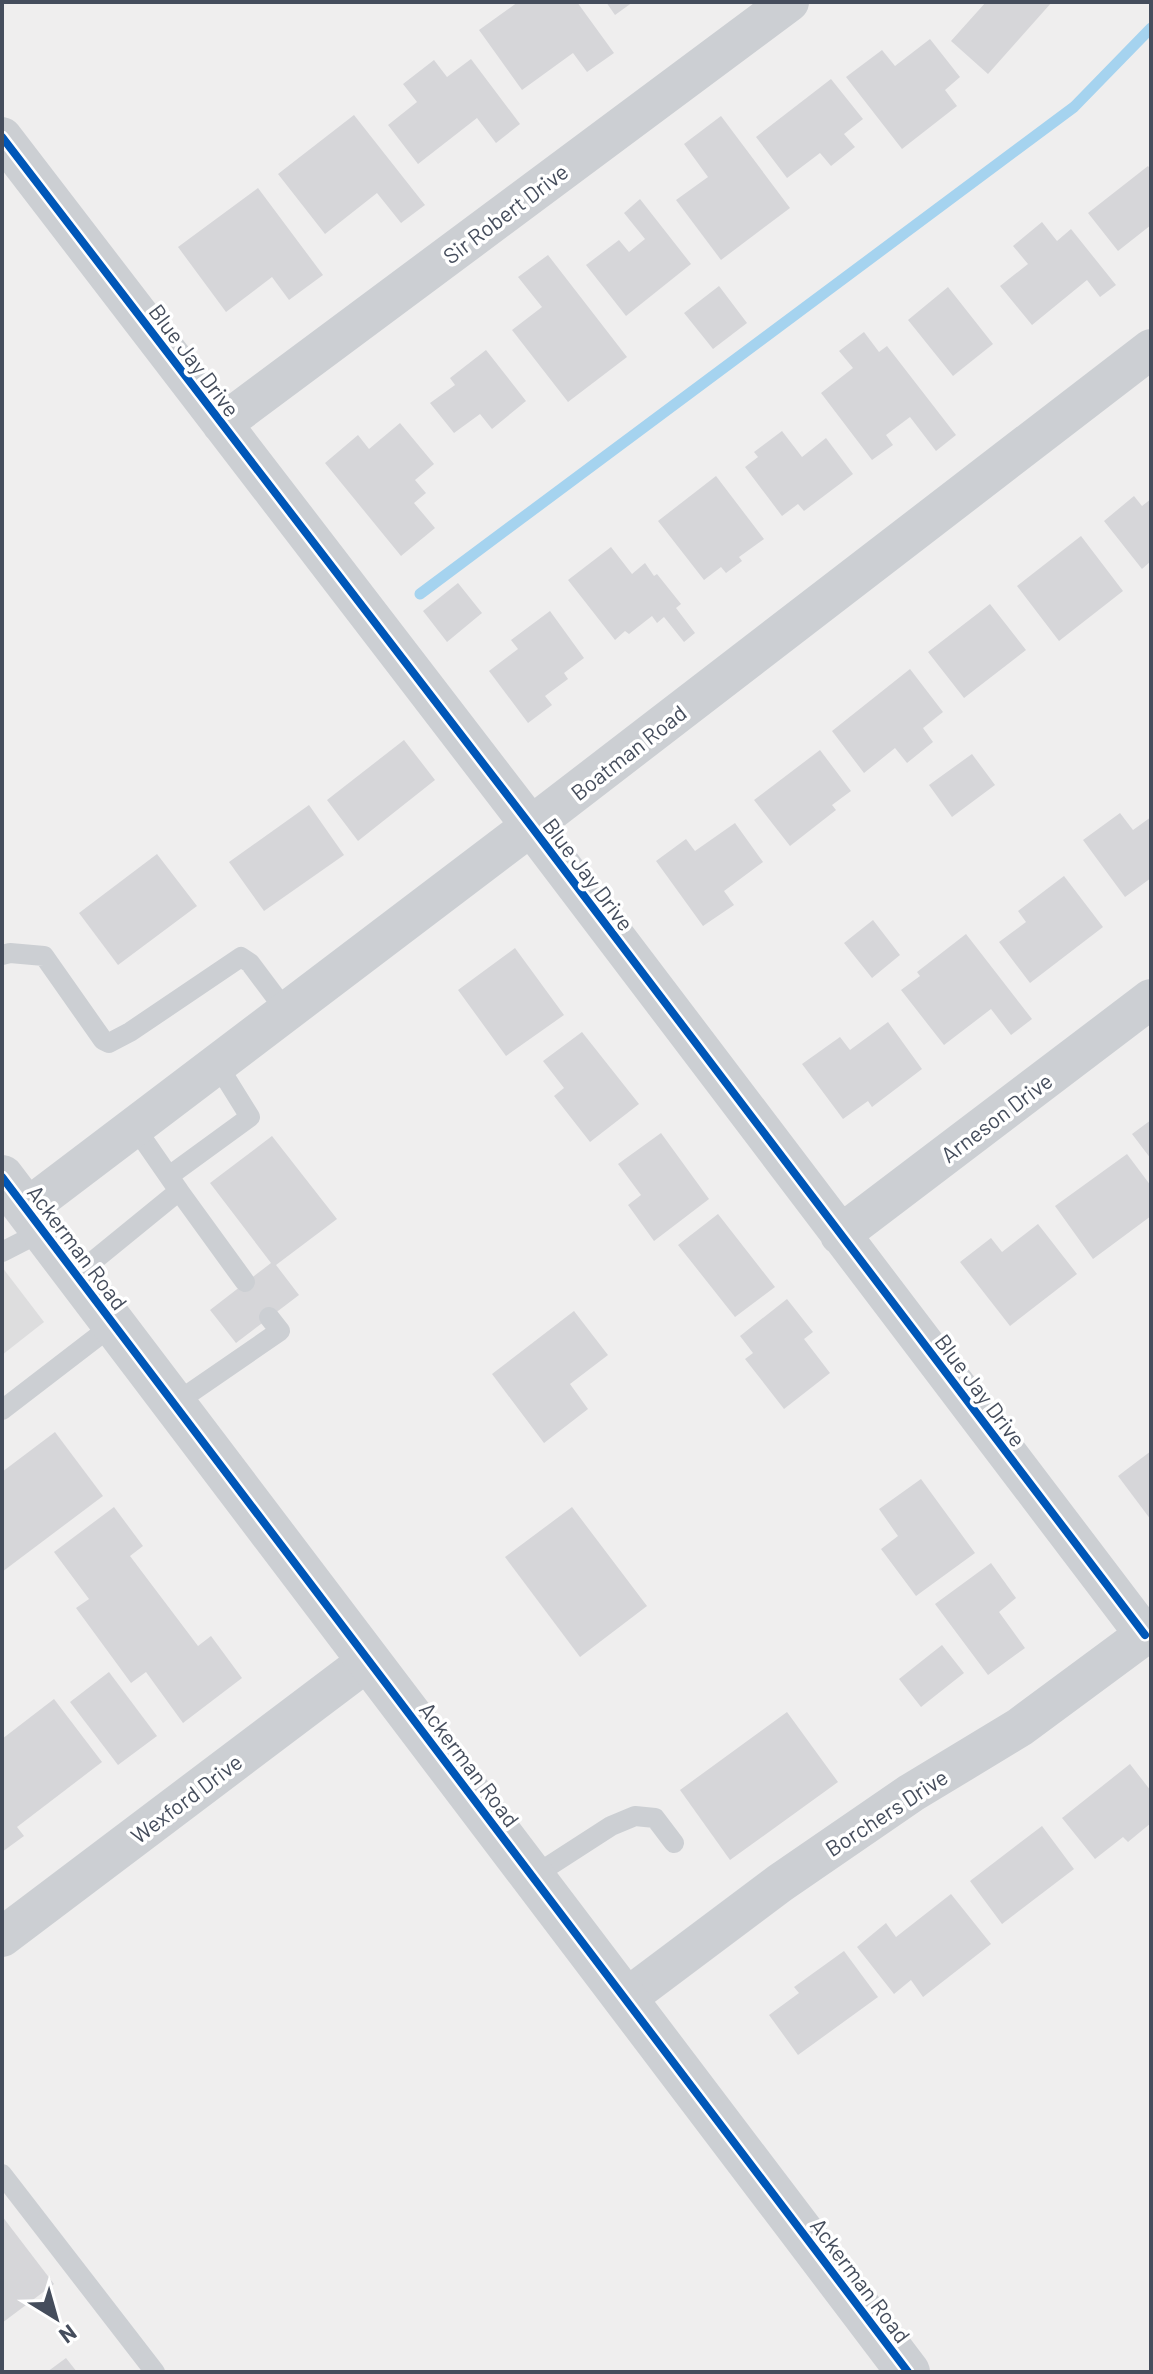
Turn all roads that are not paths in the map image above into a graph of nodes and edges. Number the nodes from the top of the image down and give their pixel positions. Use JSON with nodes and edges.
{"nodes":[{"id":1,"x":789,"y":2,"type":"edge"},
{"id":2,"x":2,"y":137,"type":"edge"},
{"id":3,"x":1151,"y":349,"type":"edge"},
{"id":4,"x":222,"y":424,"type":"junction"},
{"id":5,"x":531,"y":826,"type":"junction"},
{"id":6,"x":2,"y":955,"type":"edge"},
{"id":7,"x":1151,"y":999,"type":"edge"},
{"id":8,"x":286,"y":1011,"type":"junction"},
{"id":9,"x":217,"y":1064,"type":"junction"},
{"id":10,"x":134,"y":1126,"type":"junction"},
{"id":11,"x":174,"y":1184,"type":"junction"},
{"id":12,"x":24,"y":1206,"type":"edge"},
{"id":13,"x":840,"y":1235,"type":"junction"},
{"id":14,"x":2,"y":1252,"type":"edge"},
{"id":15,"x":76,"y":1275,"type":"junction"},
{"id":16,"x":245,"y":1282,"type":"dead end"},
{"id":17,"x":269,"y":1317,"type":"dead end"},
{"id":18,"x":114,"y":1324,"type":"junction"},
{"id":19,"x":174,"y":1404,"type":"junction"},
{"id":20,"x":2,"y":1410,"type":"edge"},
{"id":21,"x":1148,"y":1633,"type":"edge"},
{"id":22,"x":369,"y":1660,"type":"junction"},
{"id":23,"x":674,"y":1843,"type":"dead end"},
{"id":24,"x":532,"y":1877,"type":"junction"},
{"id":25,"x":2,"y":1937,"type":"edge"},
{"id":26,"x":624,"y":2000,"type":"junction"},
{"id":27,"x":2,"y":2174,"type":"edge"},
{"id":28,"x":155,"y":2372,"type":"edge"},
{"id":29,"x":908,"y":2372,"type":"edge"}],
"edges":[{"from":1,"to":4,"type":"street","name":"Sir Robert Drive"},
{"from":2,"to":4,"type":"street","name":"Blue Jay Drive"},
{"from":3,"to":5,"type":"street","name":"Boatman Road"},
{"from":4,"to":5,"type":"street","name":"Blue Jay Drive"},
{"from":5,"to":8,"type":"street","name":"Boatman Road"},
{"from":5,"to":13,"type":"street","name":"Blue Jay Drive"},
{"from":6,"to":8,"type":"lane"},
{"from":7,"to":13,"type":"street","name":"Arneson Drive"},
{"from":8,"to":9,"type":"street","name":"Boatman Road"},
{"from":9,"to":10,"type":"street","name":"Boatman Road"},
{"from":9,"to":11,"type":"lane"},
{"from":10,"to":11,"type":"lane"},
{"from":10,"to":12,"type":"street","name":"Boatman Road"},
{"from":11,"to":15,"type":"lane"},
{"from":11,"to":16,"type":"lane"},
{"from":12,"to":14,"type":"lane"},
{"from":12,"to":15,"type":"street","name":"Ackerman Road"},
{"from":13,"to":21,"type":"street","name":"Blue Jay Drive"},
{"from":15,"to":18,"type":"street","name":"Ackerman Road"},
{"from":17,"to":19,"type":"lane"},
{"from":18,"to":19,"type":"street","name":"Ackerman Road"},
{"from":18,"to":20,"type":"lane"},
{"from":19,"to":22,"type":"street","name":"Ackerman Road"},
{"from":21,"to":26,"type":"street","name":"Borchers Drive"},
{"from":22,"to":24,"type":"street","name":"Ackerman Road"},
{"from":22,"to":25,"type":"street","name":"Wexford Drive"},
{"from":23,"to":24,"type":"lane"},
{"from":24,"to":26,"type":"street","name":"Ackerman Road"},
{"from":26,"to":29,"type":"street","name":"Ackerman Road"},
{"from":27,"to":28,"type":"lane"}]}
